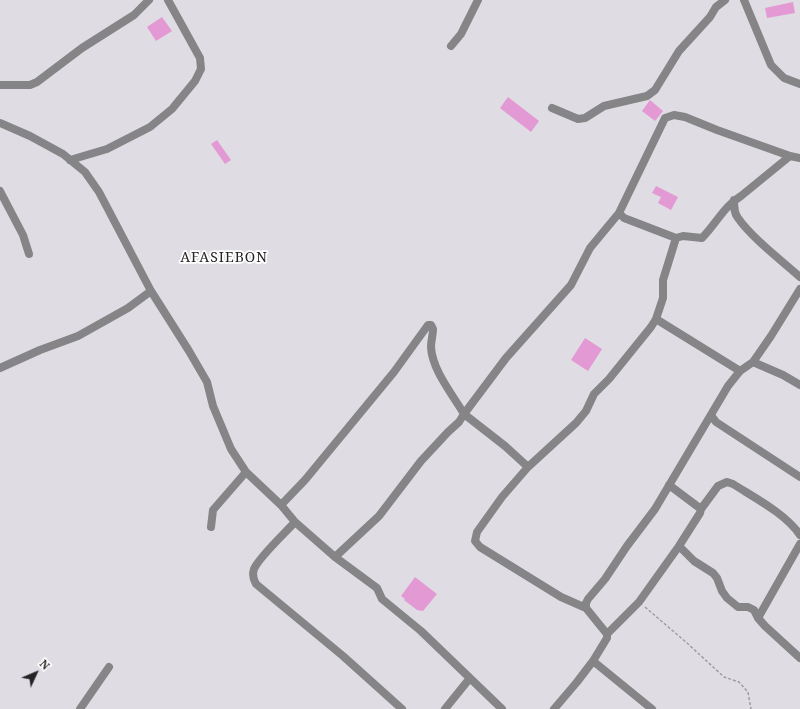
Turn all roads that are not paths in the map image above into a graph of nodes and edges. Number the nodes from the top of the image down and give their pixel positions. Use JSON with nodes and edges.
{"nodes":[{"id":1,"x":149,"y":0,"type":"edge"},
{"id":2,"x":168,"y":0,"type":"edge"},
{"id":3,"x":478,"y":0,"type":"edge"},
{"id":4,"x":725,"y":0,"type":"edge"},
{"id":5,"x":744,"y":0,"type":"edge"},
{"id":6,"x":451,"y":46,"type":"dead end"},
{"id":7,"x":800,"y":84,"type":"edge"},
{"id":8,"x":0,"y":85,"type":"edge"},
{"id":9,"x":552,"y":108,"type":"dead end"},
{"id":10,"x":0,"y":123,"type":"edge"},
{"id":11,"x":790,"y":156,"type":"junction"},
{"id":12,"x":800,"y":158,"type":"edge"},
{"id":13,"x":70,"y":160,"type":"junction"},
{"id":14,"x":0,"y":191,"type":"edge"},
{"id":15,"x":734,"y":200,"type":"junction"},
{"id":16,"x":619,"y":213,"type":"junction"},
{"id":17,"x":676,"y":238,"type":"junction"},
{"id":18,"x":29,"y":254,"type":"dead end"},
{"id":19,"x":800,"y":277,"type":"edge"},
{"id":20,"x":800,"y":288,"type":"edge"},
{"id":21,"x":151,"y":291,"type":"junction"},
{"id":22,"x":656,"y":319,"type":"junction"},
{"id":23,"x":753,"y":362,"type":"junction"},
{"id":24,"x":0,"y":368,"type":"edge"},
{"id":25,"x":740,"y":371,"type":"junction"},
{"id":26,"x":800,"y":385,"type":"edge"},
{"id":27,"x":464,"y":414,"type":"junction"},
{"id":28,"x":711,"y":415,"type":"junction"},
{"id":29,"x":528,"y":468,"type":"junction"},
{"id":30,"x":246,"y":472,"type":"junction"},
{"id":31,"x":800,"y":477,"type":"edge"},
{"id":32,"x":669,"y":485,"type":"junction"},
{"id":33,"x":281,"y":505,"type":"junction"},
{"id":34,"x":701,"y":509,"type":"junction"},
{"id":35,"x":295,"y":522,"type":"junction"},
{"id":36,"x":211,"y":527,"type":"dead end"},
{"id":37,"x":800,"y":535,"type":"edge"},
{"id":38,"x":800,"y":544,"type":"edge"},
{"id":39,"x":679,"y":546,"type":"junction"},
{"id":40,"x":335,"y":557,"type":"junction"},
{"id":41,"x":586,"y":608,"type":"junction"},
{"id":42,"x":758,"y":618,"type":"junction"},
{"id":43,"x":607,"y":634,"type":"junction"},
{"id":44,"x":800,"y":658,"type":"edge"},
{"id":45,"x":593,"y":660,"type":"junction"},
{"id":46,"x":109,"y":667,"type":"dead end"},
{"id":47,"x":470,"y":678,"type":"junction"},
{"id":48,"x":80,"y":709,"type":"edge"},
{"id":49,"x":402,"y":709,"type":"edge"},
{"id":50,"x":445,"y":709,"type":"edge"},
{"id":51,"x":502,"y":709,"type":"edge"},
{"id":52,"x":554,"y":709,"type":"edge"},
{"id":53,"x":652,"y":709,"type":"edge"}],
"edges":[{"from":1,"to":8,"type":"street"},
{"from":2,"to":13,"type":"street"},
{"from":3,"to":6,"type":"street"},
{"from":4,"to":9,"type":"street"},
{"from":5,"to":7,"type":"street"},
{"from":10,"to":13,"type":"street"},
{"from":11,"to":12,"type":"street"},
{"from":11,"to":15,"type":"street"},
{"from":11,"to":16,"type":"street"},
{"from":13,"to":21,"type":"street"},
{"from":14,"to":18,"type":"street"},
{"from":15,"to":17,"type":"street"},
{"from":15,"to":19,"type":"street"},
{"from":16,"to":17,"type":"street"},
{"from":16,"to":27,"type":"street"},
{"from":17,"to":22,"type":"street"},
{"from":20,"to":23,"type":"street"},
{"from":21,"to":24,"type":"street"},
{"from":21,"to":30,"type":"street"},
{"from":22,"to":25,"type":"street"},
{"from":22,"to":29,"type":"street"},
{"from":23,"to":25,"type":"street"},
{"from":23,"to":26,"type":"street"},
{"from":25,"to":28,"type":"street"},
{"from":27,"to":29,"type":"street"},
{"from":27,"to":33,"type":"street"},
{"from":27,"to":40,"type":"street"},
{"from":28,"to":31,"type":"street"},
{"from":28,"to":32,"type":"street"},
{"from":29,"to":41,"type":"street"},
{"from":30,"to":33,"type":"street"},
{"from":30,"to":36,"type":"street"},
{"from":32,"to":34,"type":"street"},
{"from":32,"to":41,"type":"street"},
{"from":33,"to":35,"type":"street"},
{"from":34,"to":37,"type":"street"},
{"from":34,"to":39,"type":"street"},
{"from":35,"to":40,"type":"street"},
{"from":35,"to":49,"type":"street"},
{"from":38,"to":42,"type":"street"},
{"from":39,"to":42,"type":"street"},
{"from":39,"to":43,"type":"street"},
{"from":40,"to":47,"type":"street"},
{"from":41,"to":43,"type":"street"},
{"from":42,"to":44,"type":"street"},
{"from":43,"to":45,"type":"street"},
{"from":45,"to":52,"type":"street"},
{"from":45,"to":53,"type":"street"},
{"from":46,"to":48,"type":"street"},
{"from":47,"to":50,"type":"street"},
{"from":47,"to":51,"type":"street"}]}
